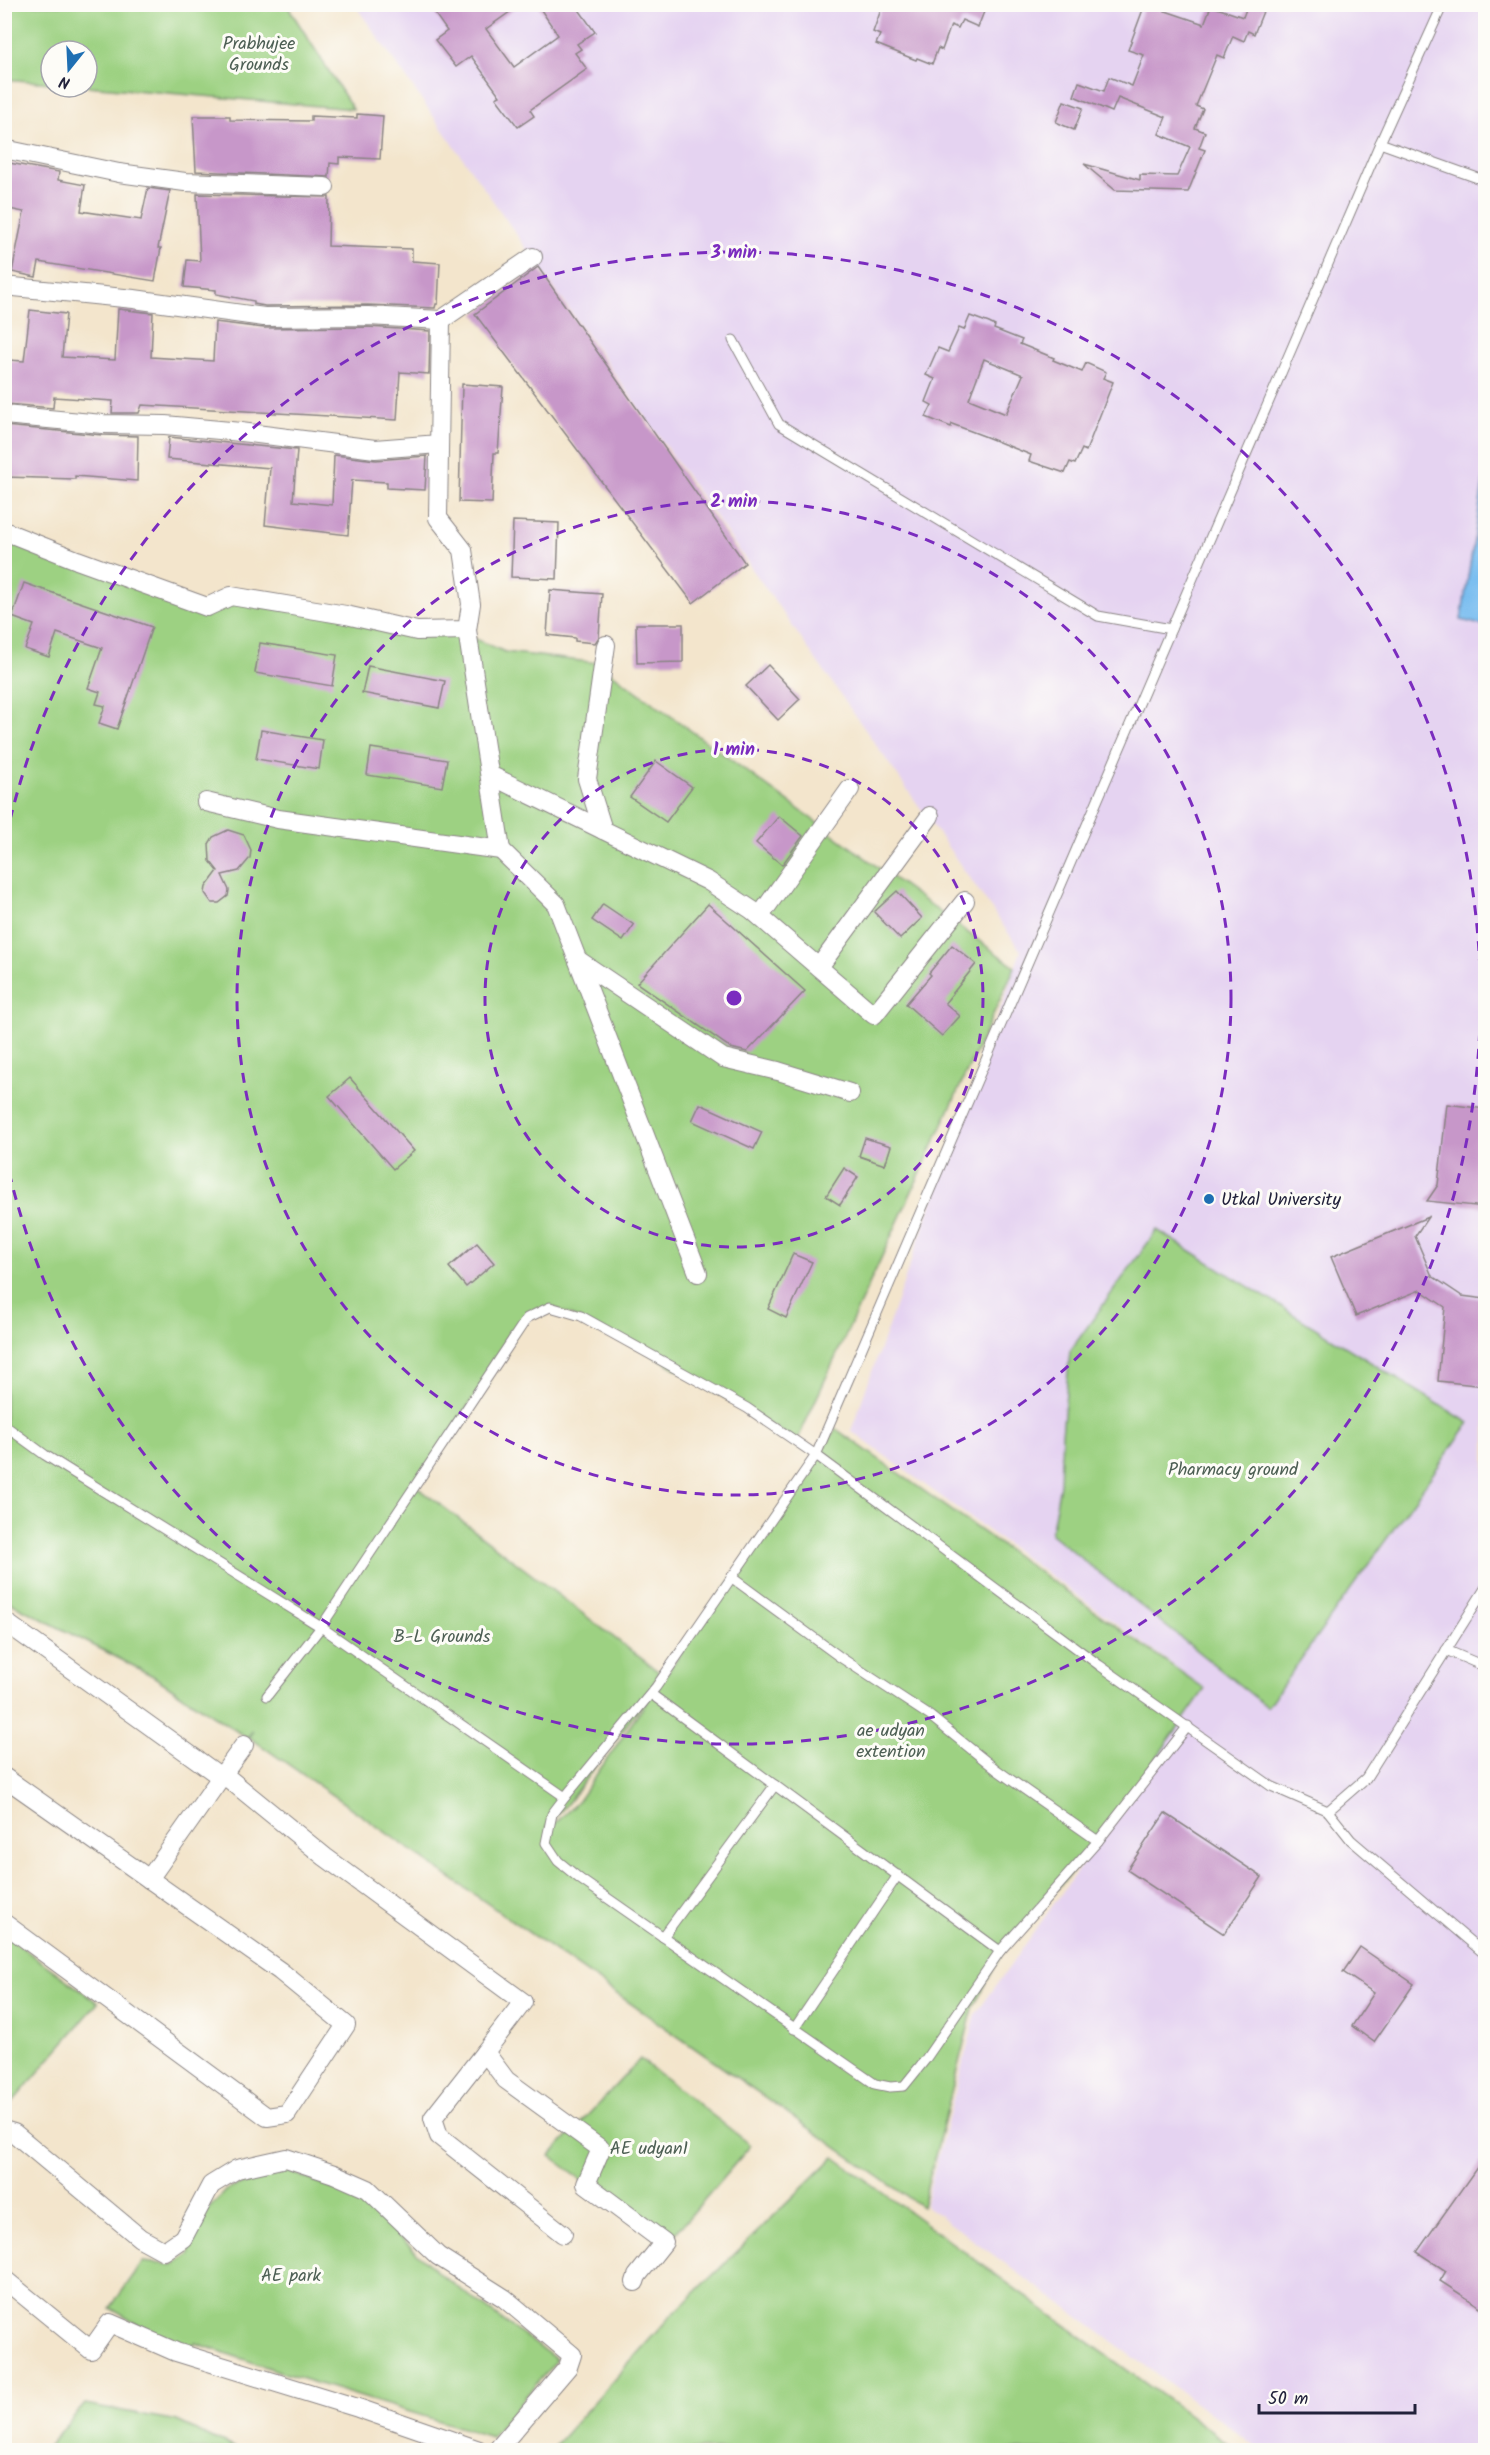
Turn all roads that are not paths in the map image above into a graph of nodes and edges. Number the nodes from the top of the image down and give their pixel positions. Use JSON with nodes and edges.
{"nodes":[{"id":1,"x":1443,"y":4,"type":"edge"},
{"id":2,"x":1380,"y":143,"type":"junction"},
{"id":3,"x":4,"y":149,"type":"edge"},
{"id":4,"x":1485,"y":181,"type":"edge"},
{"id":5,"x":325,"y":187,"type":"dead end"},
{"id":6,"x":533,"y":257,"type":"dead end"},
{"id":7,"x":4,"y":286,"type":"edge"},
{"id":8,"x":441,"y":320,"type":"junction"},
{"id":9,"x":733,"y":340,"type":"dead end"},
{"id":10,"x":4,"y":415,"type":"edge"},
{"id":11,"x":439,"y":444,"type":"junction"},
{"id":12,"x":4,"y":531,"type":"edge"},
{"id":13,"x":1171,"y":629,"type":"junction"},
{"id":14,"x":467,"y":630,"type":"junction"},
{"id":15,"x":606,"y":645,"type":"dead end"},
{"id":16,"x":490,"y":775,"type":"junction"},
{"id":17,"x":850,"y":789,"type":"dead end"},
{"id":18,"x":206,"y":802,"type":"dead end"},
{"id":19,"x":930,"y":816,"type":"dead end"},
{"id":20,"x":603,"y":830,"type":"junction"},
{"id":21,"x":501,"y":850,"type":"junction"},
{"id":22,"x":965,"y":901,"type":"dead end"},
{"id":23,"x":760,"y":916,"type":"junction"},
{"id":24,"x":579,"y":960,"type":"junction"},
{"id":25,"x":819,"y":967,"type":"junction"},
{"id":26,"x":850,"y":1093,"type":"dead end"},
{"id":27,"x":698,"y":1273,"type":"dead end"},
{"id":28,"x":4,"y":1425,"type":"edge"},
{"id":29,"x":816,"y":1455,"type":"junction"},
{"id":30,"x":731,"y":1577,"type":"junction"},
{"id":31,"x":1485,"y":1587,"type":"edge"},
{"id":32,"x":4,"y":1621,"type":"edge"},
{"id":33,"x":321,"y":1627,"type":"junction"},
{"id":34,"x":1446,"y":1650,"type":"junction"},
{"id":35,"x":1485,"y":1666,"type":"edge"},
{"id":36,"x":651,"y":1694,"type":"junction"},
{"id":37,"x":267,"y":1696,"type":"dead end"},
{"id":38,"x":1188,"y":1726,"type":"junction"},
{"id":39,"x":244,"y":1745,"type":"dead end"},
{"id":40,"x":222,"y":1776,"type":"junction"},
{"id":41,"x":4,"y":1777,"type":"edge"},
{"id":42,"x":775,"y":1785,"type":"junction"},
{"id":43,"x":566,"y":1797,"type":"junction"},
{"id":44,"x":1328,"y":1811,"type":"junction"},
{"id":45,"x":1098,"y":1841,"type":"junction"},
{"id":46,"x":898,"y":1875,"type":"junction"},
{"id":47,"x":149,"y":1879,"type":"junction"},
{"id":48,"x":4,"y":1923,"type":"edge"},
{"id":49,"x":663,"y":1937,"type":"junction"},
{"id":50,"x":1000,"y":1951,"type":"junction"},
{"id":51,"x":1485,"y":1955,"type":"edge"},
{"id":52,"x":794,"y":2029,"type":"junction"},
{"id":53,"x":485,"y":2052,"type":"junction"},
{"id":54,"x":4,"y":2130,"type":"edge"},
{"id":55,"x":563,"y":2234,"type":"dead end"},
{"id":56,"x":4,"y":2279,"type":"edge"},
{"id":57,"x":635,"y":2282,"type":"dead end"},
{"id":58,"x":479,"y":2451,"type":"edge"},
{"id":59,"x":497,"y":2451,"type":"edge"}],
"edges":[{"from":1,"to":2,"type":"lane"},
{"from":2,"to":4,"type":"lane"},
{"from":2,"to":13,"type":"lane"},
{"from":3,"to":5,"type":"street"},
{"from":6,"to":8,"type":"street"},
{"from":7,"to":8,"type":"street"},
{"from":8,"to":11,"type":"street"},
{"from":9,"to":13,"type":"lane"},
{"from":10,"to":11,"type":"street"},
{"from":11,"to":14,"type":"street"},
{"from":12,"to":14,"type":"street"},
{"from":13,"to":29,"type":"lane"},
{"from":14,"to":16,"type":"street"},
{"from":15,"to":20,"type":"street"},
{"from":16,"to":20,"type":"street"},
{"from":16,"to":21,"type":"street"},
{"from":17,"to":23,"type":"street"},
{"from":18,"to":21,"type":"street"},
{"from":19,"to":25,"type":"street"},
{"from":20,"to":23,"type":"street"},
{"from":21,"to":24,"type":"street"},
{"from":22,"to":25,"type":"street"},
{"from":23,"to":25,"type":"street"},
{"from":24,"to":26,"type":"street"},
{"from":24,"to":27,"type":"street"},
{"from":28,"to":33,"type":"lane"},
{"from":29,"to":30,"type":"lane"},
{"from":29,"to":33,"type":"lane"},
{"from":29,"to":38,"type":"lane"},
{"from":30,"to":36,"type":"lane"},
{"from":30,"to":45,"type":"lane"},
{"from":31,"to":34,"type":"lane"},
{"from":32,"to":40,"type":"street"},
{"from":33,"to":37,"type":"lane"},
{"from":33,"to":43,"type":"lane"},
{"from":34,"to":35,"type":"lane"},
{"from":34,"to":44,"type":"lane"},
{"from":36,"to":42,"type":"lane"},
{"from":36,"to":43,"type":"lane"},
{"from":38,"to":44,"type":"lane"},
{"from":38,"to":45,"type":"lane"},
{"from":39,"to":40,"type":"street"},
{"from":40,"to":47,"type":"street"},
{"from":40,"to":53,"type":"street"},
{"from":41,"to":47,"type":"street"},
{"from":42,"to":46,"type":"lane"},
{"from":42,"to":49,"type":"lane"},
{"from":43,"to":49,"type":"lane"},
{"from":44,"to":51,"type":"lane"},
{"from":45,"to":50,"type":"lane"},
{"from":46,"to":50,"type":"lane"},
{"from":46,"to":52,"type":"lane"},
{"from":47,"to":48,"type":"street"},
{"from":49,"to":52,"type":"lane"},
{"from":50,"to":52,"type":"lane"},
{"from":53,"to":55,"type":"street"},
{"from":53,"to":57,"type":"street"},
{"from":54,"to":59,"type":"street"},
{"from":56,"to":58,"type":"street"}]}
